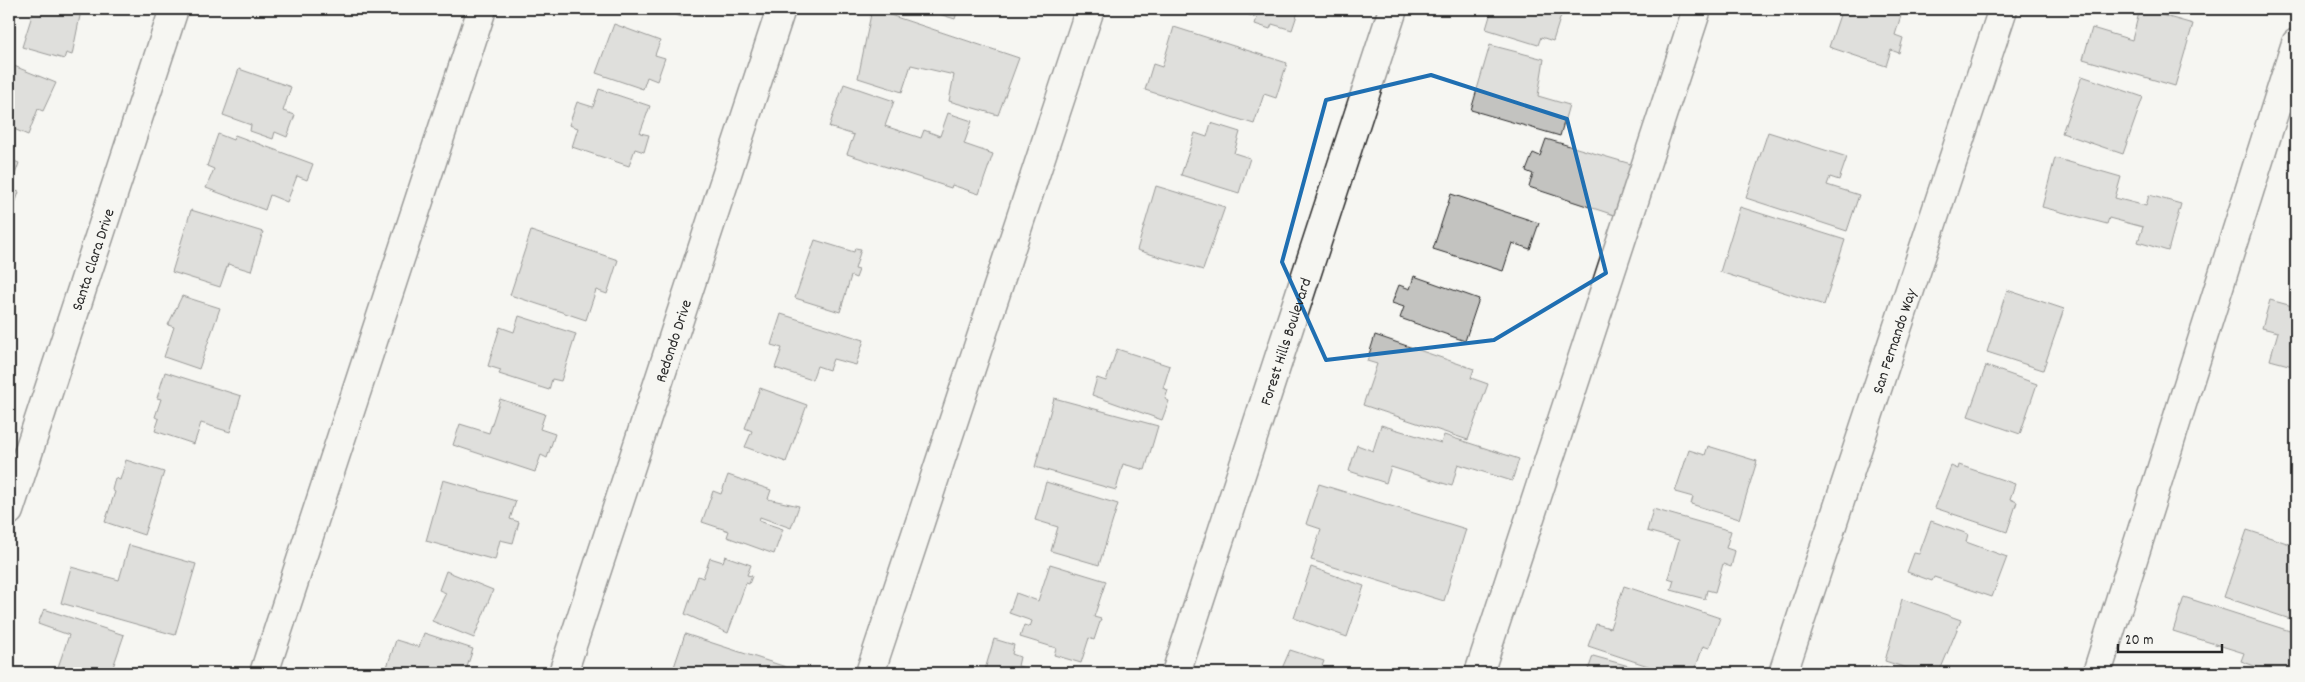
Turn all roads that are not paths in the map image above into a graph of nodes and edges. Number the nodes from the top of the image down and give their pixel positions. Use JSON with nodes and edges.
{"nodes":[{"id":1,"x":174,"y":9,"type":"edge"},
{"id":2,"x":482,"y":9,"type":"edge"},
{"id":3,"x":782,"y":9,"type":"edge"},
{"id":4,"x":1090,"y":9,"type":"edge"},
{"id":5,"x":1393,"y":9,"type":"edge"},
{"id":6,"x":1697,"y":9,"type":"edge"},
{"id":7,"x":2003,"y":9,"type":"edge"},
{"id":8,"x":2296,"y":43,"type":"edge"},
{"id":9,"x":9,"y":510,"type":"edge"},
{"id":10,"x":264,"y":673,"type":"edge"},
{"id":11,"x":563,"y":673,"type":"edge"},
{"id":12,"x":870,"y":673,"type":"edge"},
{"id":13,"x":1176,"y":673,"type":"edge"},
{"id":14,"x":1479,"y":673,"type":"edge"},
{"id":15,"x":1783,"y":673,"type":"edge"},
{"id":16,"x":2097,"y":673,"type":"edge"}],
"edges":[{"from":1,"to":9,"type":"street","name":"Santa Clara Drive"},
{"from":2,"to":10,"type":"street"},
{"from":3,"to":11,"type":"street","name":"Redondo Drive"},
{"from":4,"to":12,"type":"street"},
{"from":5,"to":13,"type":"street","name":"Forest Hills Boulevard"},
{"from":6,"to":14,"type":"street"},
{"from":7,"to":15,"type":"street","name":"San Fernando Way"},
{"from":8,"to":16,"type":"street"}]}
